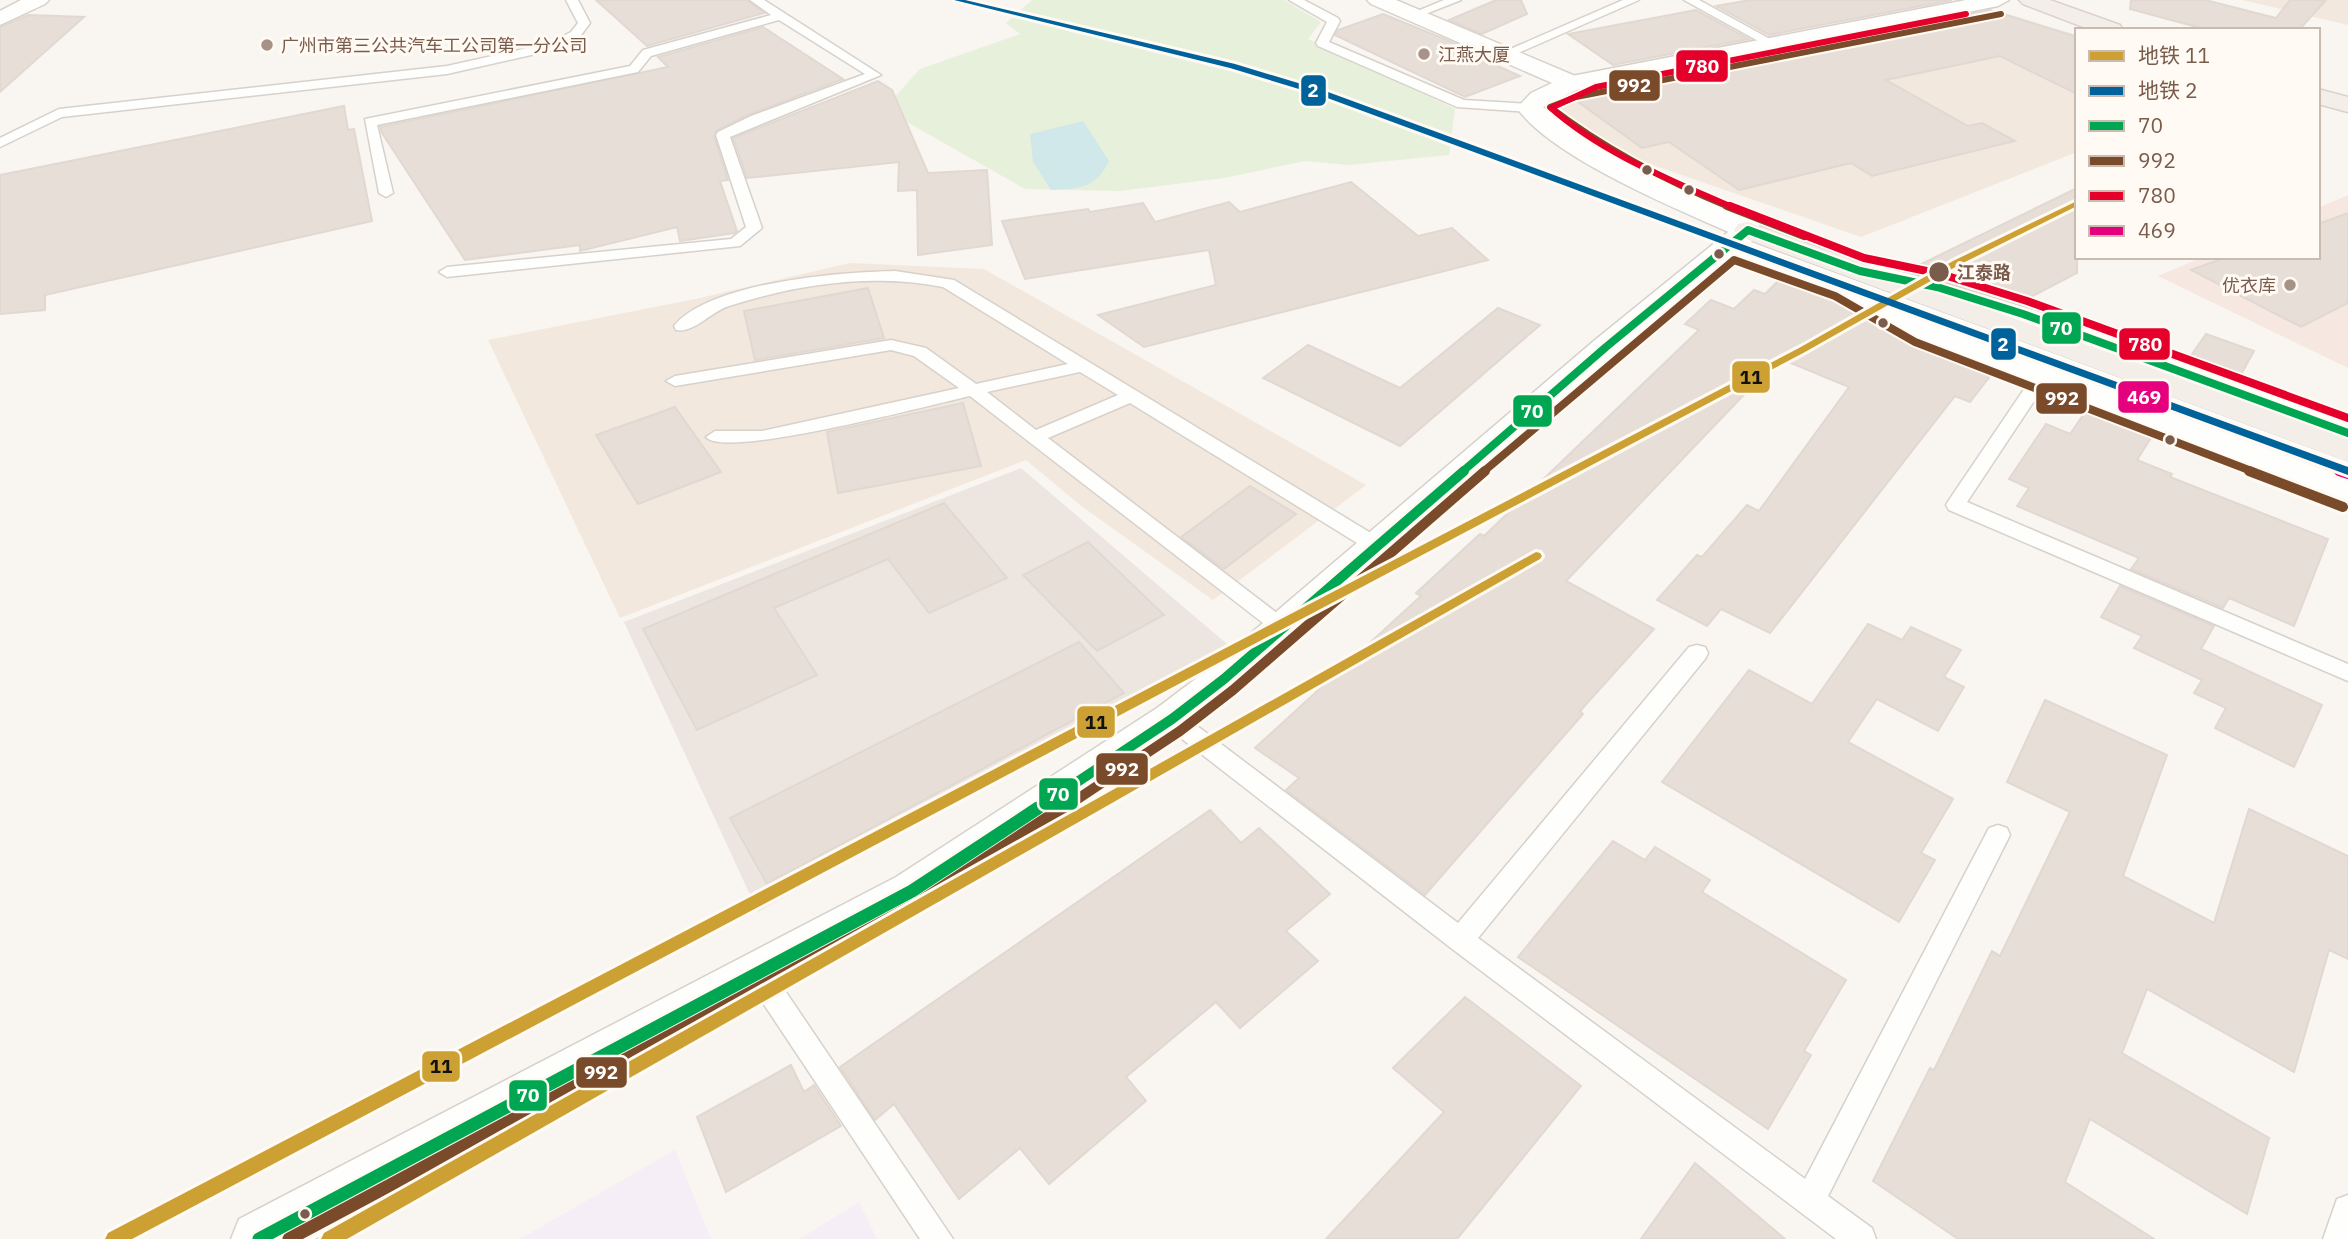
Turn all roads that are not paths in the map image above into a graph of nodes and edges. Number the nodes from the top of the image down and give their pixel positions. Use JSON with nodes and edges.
{"nodes":[{"id":1,"x":38,"y":0,"type":"edge"},
{"id":2,"x":572,"y":0,"type":"edge"},
{"id":3,"x":756,"y":0,"type":"edge"},
{"id":4,"x":1295,"y":0,"type":"edge"},
{"id":5,"x":1378,"y":0,"type":"edge"},
{"id":6,"x":1455,"y":0,"type":"edge"},
{"id":7,"x":1633,"y":0,"type":"edge"},
{"id":8,"x":1690,"y":0,"type":"edge"},
{"id":9,"x":1963,"y":0,"type":"edge"},
{"id":10,"x":1997,"y":0,"type":"edge"},
{"id":11,"x":2006,"y":0,"type":"edge"},
{"id":12,"x":2030,"y":0,"type":"edge"},
{"id":13,"x":1414,"y":15,"type":"junction"},
{"id":14,"x":779,"y":16,"type":"junction"},
{"id":15,"x":0,"y":19,"type":"edge"},
{"id":16,"x":2076,"y":28,"type":"edge"},
{"id":17,"x":2107,"y":28,"type":"edge"},
{"id":18,"x":1764,"y":38,"type":"junction"},
{"id":19,"x":1505,"y":54,"type":"junction"},
{"id":20,"x":1572,"y":83,"type":"junction"},
{"id":21,"x":2320,"y":87,"type":"edge"},
{"id":22,"x":2348,"y":95,"type":"edge"},
{"id":23,"x":2320,"y":97,"type":"edge"},
{"id":24,"x":2348,"y":105,"type":"edge"},
{"id":25,"x":1529,"y":108,"type":"junction"},
{"id":26,"x":0,"y":143,"type":"edge"},
{"id":27,"x":386,"y":193,"type":"dead end"},
{"id":28,"x":1740,"y":237,"type":"junction"},
{"id":29,"x":447,"y":272,"type":"dead end"},
{"id":30,"x":1850,"y":277,"type":"junction"},
{"id":31,"x":682,"y":326,"type":"dead end"},
{"id":32,"x":2062,"y":356,"type":"junction"},
{"id":33,"x":1082,"y":366,"type":"junction"},
{"id":34,"x":675,"y":381,"type":"dead end"},
{"id":35,"x":973,"y":390,"type":"junction"},
{"id":36,"x":1131,"y":396,"type":"junction"},
{"id":37,"x":2348,"y":433,"type":"edge"},
{"id":38,"x":715,"y":437,"type":"dead end"},
{"id":39,"x":1035,"y":437,"type":"junction"},
{"id":40,"x":2348,"y":451,"type":"edge"},
{"id":41,"x":2348,"y":474,"type":"edge"},
{"id":42,"x":2348,"y":495,"type":"edge"},
{"id":43,"x":1377,"y":546,"type":"junction"},
{"id":44,"x":1283,"y":628,"type":"junction"},
{"id":45,"x":1697,"y":653,"type":"dead end"},
{"id":46,"x":2348,"y":673,"type":"edge"},
{"id":47,"x":1171,"y":719,"type":"junction"},
{"id":48,"x":1998,"y":835,"type":"dead end"},
{"id":49,"x":1460,"y":940,"type":"junction"},
{"id":50,"x":758,"y":973,"type":"junction"},
{"id":51,"x":1810,"y":1201,"type":"junction"},
{"id":52,"x":2348,"y":1210,"type":"edge"},
{"id":53,"x":259,"y":1239,"type":"edge"},
{"id":54,"x":938,"y":1239,"type":"edge"},
{"id":55,"x":1861,"y":1239,"type":"edge"},
{"id":56,"x":2338,"y":1239,"type":"edge"}],
"edges":[{"from":1,"to":15,"type":"street"},
{"from":2,"to":26,"type":"lane"},
{"from":3,"to":14,"type":"lane"},
{"from":4,"to":25,"type":"lane"},
{"from":5,"to":13,"type":"street"},
{"from":6,"to":13,"type":"lane"},
{"from":7,"to":19,"type":"lane"},
{"from":8,"to":18,"type":"lane"},
{"from":9,"to":18,"type":"street"},
{"from":10,"to":20,"type":"street"},
{"from":11,"to":16,"type":"main road"},
{"from":12,"to":17,"type":"main road"},
{"from":13,"to":19,"type":"street"},
{"from":14,"to":27,"type":"lane"},
{"from":14,"to":29,"type":"lane"},
{"from":18,"to":20,"type":"street"},
{"from":19,"to":20,"type":"street"},
{"from":20,"to":25,"type":"street"},
{"from":21,"to":22,"type":"main road"},
{"from":23,"to":24,"type":"main road"},
{"from":25,"to":28,"type":"street"},
{"from":28,"to":30,"type":"street"},
{"from":28,"to":43,"type":"street"},
{"from":30,"to":32,"type":"main road"},
{"from":30,"to":32,"type":"street"},
{"from":31,"to":33,"type":"lane"},
{"from":32,"to":37,"type":"street"},
{"from":32,"to":40,"type":"main road"},
{"from":32,"to":41,"type":"street"},
{"from":32,"to":42,"type":"street"},
{"from":32,"to":46,"type":"lane"},
{"from":33,"to":35,"type":"lane"},
{"from":33,"to":36,"type":"lane"},
{"from":34,"to":35,"type":"lane"},
{"from":35,"to":38,"type":"lane"},
{"from":35,"to":39,"type":"lane"},
{"from":36,"to":39,"type":"lane"},
{"from":36,"to":43,"type":"lane"},
{"from":39,"to":44,"type":"lane"},
{"from":43,"to":44,"type":"street"},
{"from":44,"to":47,"type":"street"},
{"from":45,"to":49,"type":"lane"},
{"from":47,"to":49,"type":"lane"},
{"from":47,"to":50,"type":"street"},
{"from":48,"to":51,"type":"lane"},
{"from":49,"to":51,"type":"lane"},
{"from":50,"to":53,"type":"street"},
{"from":50,"to":54,"type":"lane"},
{"from":51,"to":55,"type":"lane"},
{"from":52,"to":56,"type":"lane"}]}
